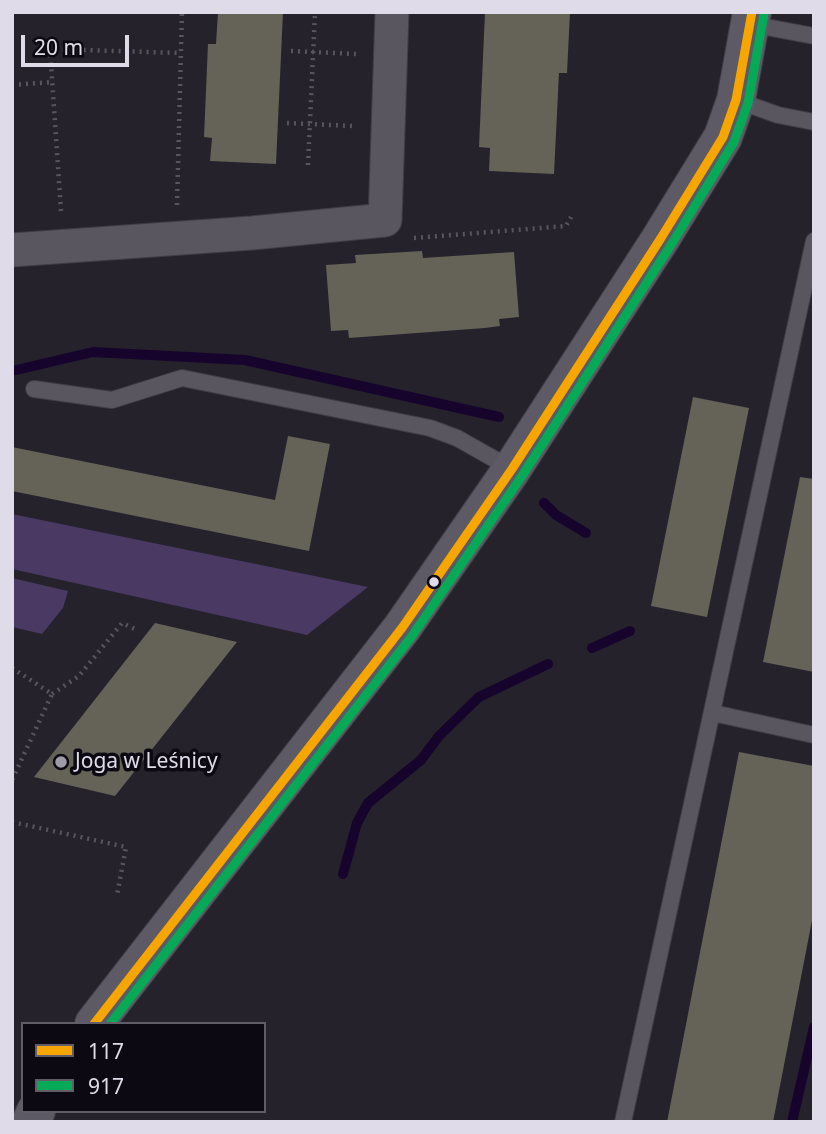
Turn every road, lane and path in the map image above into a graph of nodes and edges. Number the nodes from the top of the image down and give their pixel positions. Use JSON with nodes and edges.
{"nodes":[{"id":1,"x":182,"y":12,"type":"edge"},
{"id":2,"x":315,"y":12,"type":"edge"},
{"id":3,"x":392,"y":12,"type":"edge"},
{"id":4,"x":751,"y":18,"type":"edge"},
{"id":5,"x":814,"y":36,"type":"edge"},
{"id":6,"x":291,"y":51,"type":"dead end"},
{"id":7,"x":313,"y":52,"type":"junction"},
{"id":8,"x":181,"y":53,"type":"junction"},
{"id":9,"x":390,"y":55,"type":"junction"},
{"id":10,"x":53,"y":82,"type":"junction"},
{"id":11,"x":12,"y":85,"type":"edge"},
{"id":12,"x":736,"y":100,"type":"junction"},
{"id":13,"x":814,"y":122,"type":"edge"},
{"id":14,"x":287,"y":123,"type":"dead end"},
{"id":15,"x":310,"y":124,"type":"junction"},
{"id":16,"x":387,"y":128,"type":"junction"},
{"id":17,"x":308,"y":165,"type":"dead end"},
{"id":18,"x":62,"y":224,"type":"dead end"},
{"id":19,"x":180,"y":238,"type":"junction"},
{"id":20,"x":814,"y":241,"type":"edge"},
{"id":21,"x":12,"y":250,"type":"edge"},
{"id":22,"x":34,"y":389,"type":"dead end"},
{"id":23,"x":512,"y":468,"type":"junction"},
{"id":24,"x":137,"y":630,"type":"dead end"},
{"id":25,"x":12,"y":668,"type":"edge"},
{"id":26,"x":52,"y":694,"type":"junction"},
{"id":27,"x":713,"y":713,"type":"junction"},
{"id":28,"x":814,"y":734,"type":"edge"},
{"id":29,"x":12,"y":780,"type":"edge"},
{"id":30,"x":12,"y":822,"type":"edge"},
{"id":31,"x":117,"y":895,"type":"dead end"},
{"id":32,"x":96,"y":1022,"type":"edge"},
{"id":33,"x":623,"y":1122,"type":"edge"}],
"edges":[{"from":1,"to":8,"type":"path"},
{"from":2,"to":7,"type":"path"},
{"from":3,"to":9,"type":"street"},
{"from":4,"to":5,"type":"lane"},
{"from":4,"to":12,"type":"street"},
{"from":6,"to":7,"type":"path"},
{"from":7,"to":9,"type":"path"},
{"from":7,"to":15,"type":"path"},
{"from":8,"to":10,"type":"path"},
{"from":8,"to":19,"type":"path"},
{"from":9,"to":16,"type":"street"},
{"from":10,"to":11,"type":"path"},
{"from":10,"to":18,"type":"path"},
{"from":12,"to":13,"type":"lane"},
{"from":12,"to":23,"type":"street"},
{"from":14,"to":15,"type":"path"},
{"from":15,"to":16,"type":"path"},
{"from":15,"to":17,"type":"path"},
{"from":16,"to":19,"type":"street"},
{"from":19,"to":21,"type":"street"},
{"from":20,"to":27,"type":"lane"},
{"from":22,"to":23,"type":"lane"},
{"from":23,"to":32,"type":"street"},
{"from":24,"to":26,"type":"path"},
{"from":25,"to":26,"type":"path"},
{"from":26,"to":29,"type":"path"},
{"from":27,"to":28,"type":"lane"},
{"from":27,"to":33,"type":"lane"},
{"from":30,"to":31,"type":"path"}]}
